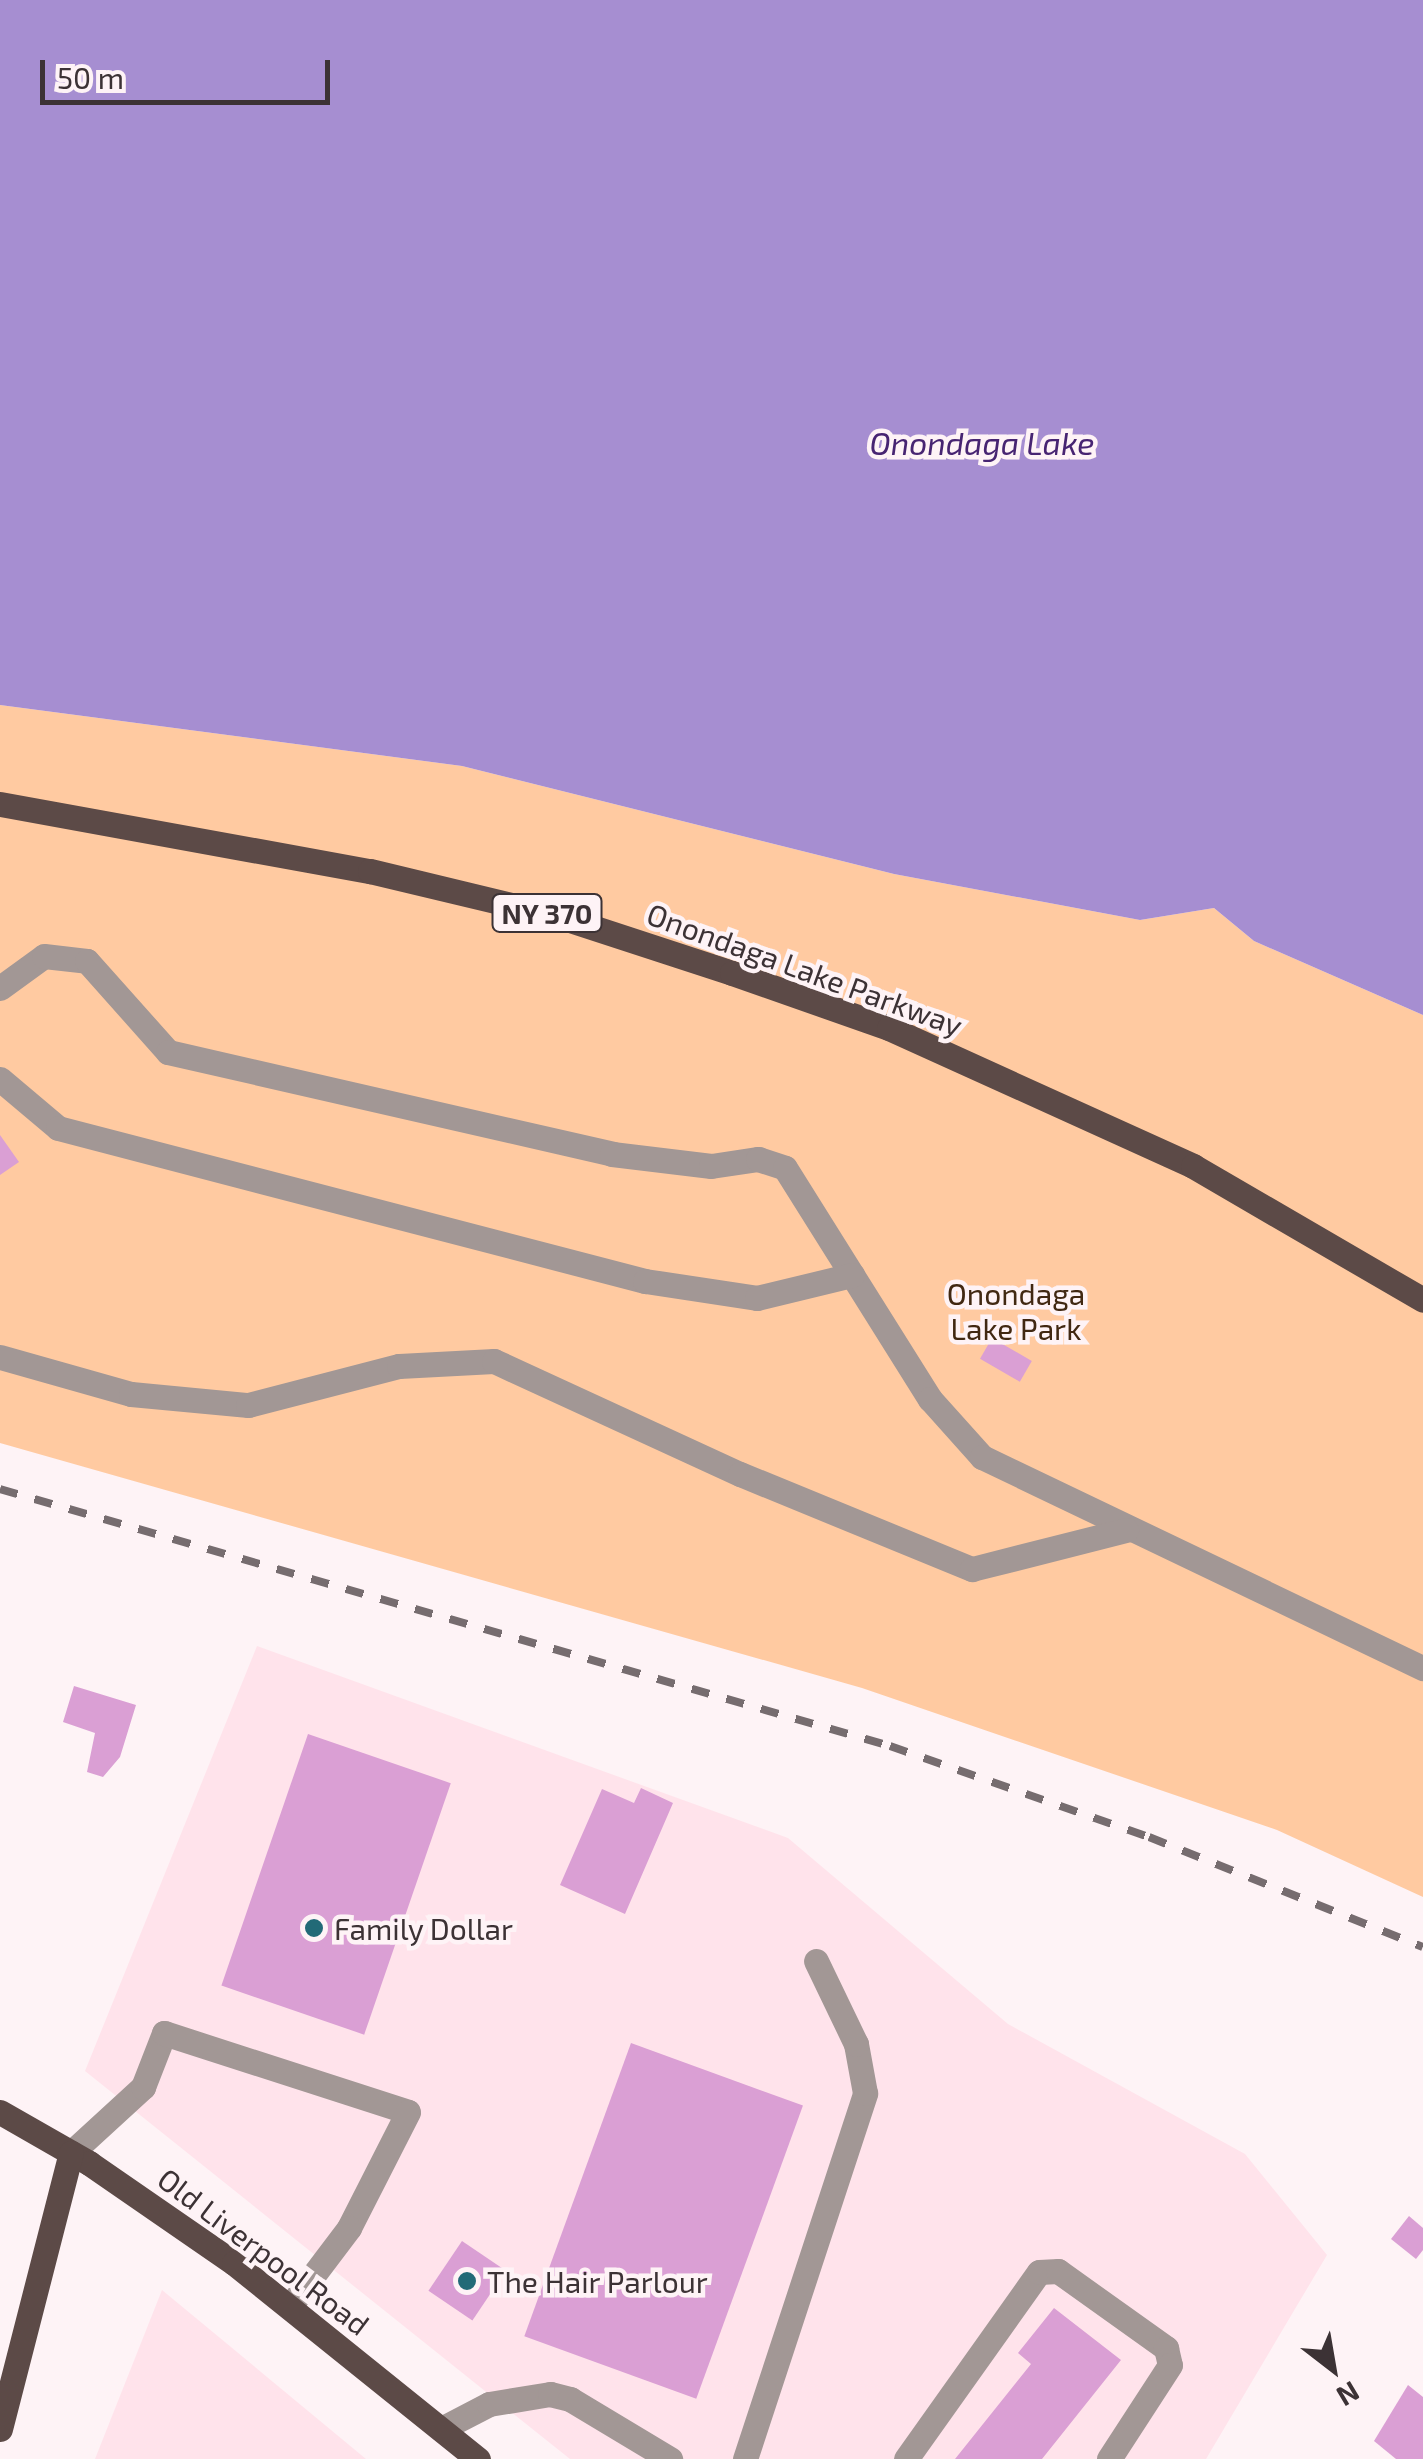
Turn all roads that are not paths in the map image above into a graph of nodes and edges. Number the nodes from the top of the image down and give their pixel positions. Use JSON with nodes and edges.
{"nodes":[{"id":1,"x":0,"y":804,"type":"edge"},
{"id":2,"x":0,"y":988,"type":"edge"},
{"id":3,"x":0,"y":1080,"type":"edge"},
{"id":4,"x":852,"y":1274,"type":"junction"},
{"id":5,"x":1423,"y":1300,"type":"edge"},
{"id":6,"x":0,"y":1358,"type":"edge"},
{"id":7,"x":1126,"y":1530,"type":"junction"},
{"id":8,"x":1423,"y":1668,"type":"edge"},
{"id":9,"x":816,"y":1960,"type":"dead end"},
{"id":10,"x":0,"y":2112,"type":"edge"},
{"id":11,"x":71,"y":2152,"type":"junction"},
{"id":12,"x":290,"y":2306,"type":"junction"},
{"id":13,"x":0,"y":2429,"type":"edge"},
{"id":14,"x":440,"y":2429,"type":"junction"},
{"id":15,"x":478,"y":2459,"type":"edge"},
{"id":16,"x":670,"y":2459,"type":"edge"},
{"id":17,"x":745,"y":2459,"type":"edge"},
{"id":18,"x":906,"y":2459,"type":"edge"},
{"id":19,"x":1109,"y":2459,"type":"edge"}],
"edges":[{"from":1,"to":5,"type":"main road","name":"Onondaga Lake Parkway","number":"NY 370"},
{"from":2,"to":4,"type":"lane"},
{"from":3,"to":4,"type":"lane"},
{"from":4,"to":7,"type":"lane"},
{"from":6,"to":7,"type":"lane"},
{"from":7,"to":8,"type":"lane"},
{"from":9,"to":17,"type":"lane"},
{"from":10,"to":11,"type":"main road","name":"Old Liverpool Road"},
{"from":11,"to":12,"type":"main road","name":"Old Liverpool Road"},
{"from":11,"to":12,"type":"lane"},
{"from":11,"to":13,"type":"main road"},
{"from":12,"to":14,"type":"main road","name":"Old Liverpool Road"},
{"from":14,"to":15,"type":"main road","name":"Old Liverpool Road"},
{"from":14,"to":16,"type":"lane"},
{"from":18,"to":19,"type":"lane"}]}
